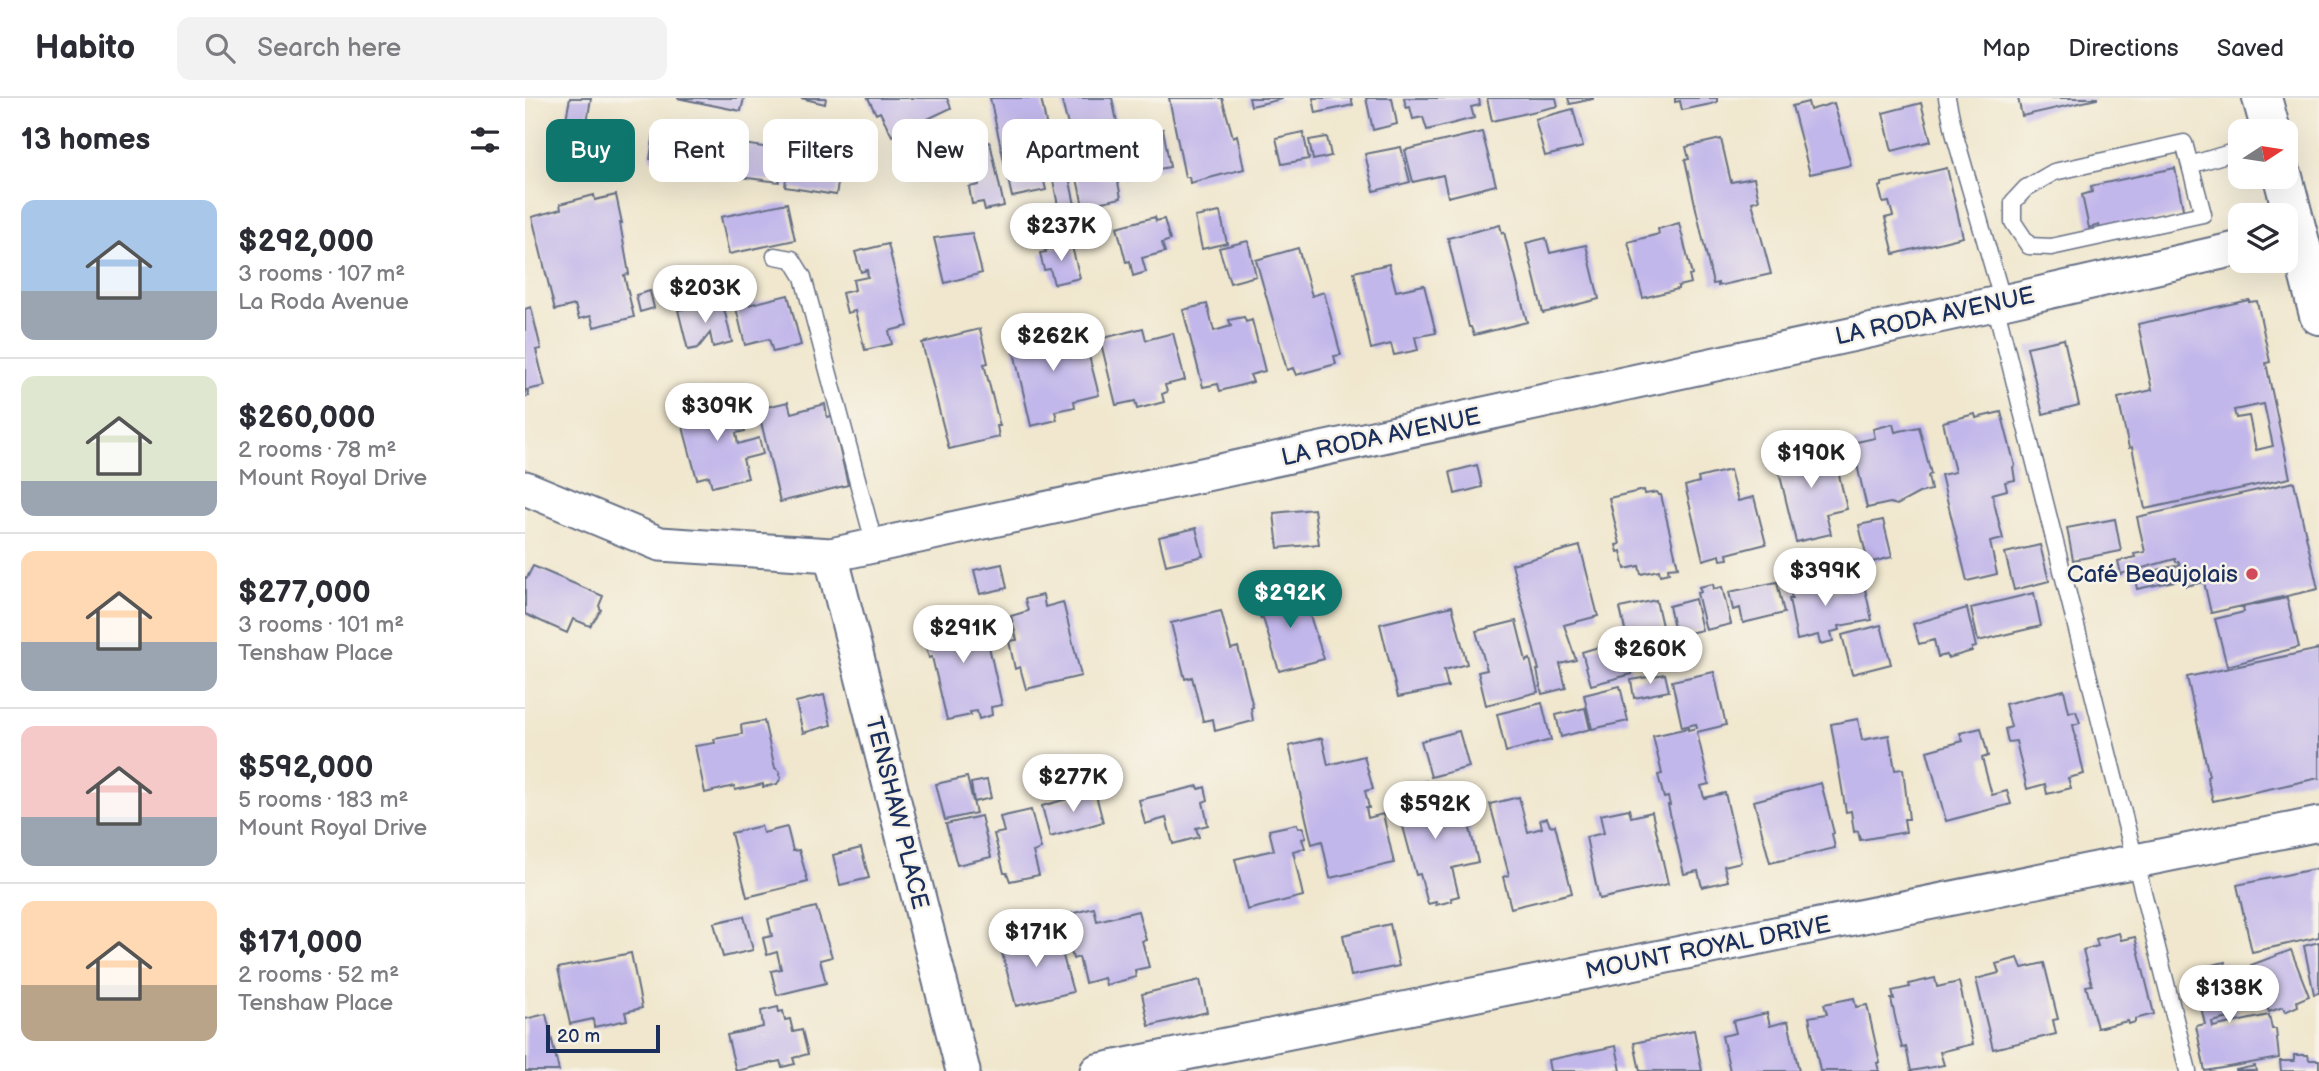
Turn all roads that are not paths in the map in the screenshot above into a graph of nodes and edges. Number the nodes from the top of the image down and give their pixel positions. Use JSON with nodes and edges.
{"nodes":[{"id":1,"x":1947,"y":98,"type":"edge"},
{"id":2,"x":2262,"y":98,"type":"edge"},
{"id":3,"x":2268,"y":119,"type":"edge"},
{"id":4,"x":2228,"y":154,"type":"edge"},
{"id":5,"x":2190,"y":165,"type":"junction"},
{"id":6,"x":2287,"y":189,"type":"edge"},
{"id":7,"x":2301,"y":238,"type":"edge"},
{"id":8,"x":2228,"y":251,"type":"edge"},
{"id":9,"x":775,"y":256,"type":"dead end"},
{"id":10,"x":1999,"y":303,"type":"junction"},
{"id":11,"x":2319,"y":315,"type":"edge"},
{"id":12,"x":525,"y":488,"type":"edge"},
{"id":13,"x":875,"y":546,"type":"junction"},
{"id":14,"x":831,"y":555,"type":"junction"},
{"id":15,"x":2319,"y":824,"type":"edge"},
{"id":16,"x":2134,"y":863,"type":"junction"},
{"id":17,"x":963,"y":1071,"type":"edge"},
{"id":18,"x":1097,"y":1071,"type":"edge"},
{"id":19,"x":2188,"y":1071,"type":"edge"}],
"edges":[{"from":1,"to":10,"type":"lane"},
{"from":2,"to":3,"type":"main road"},
{"from":4,"to":5,"type":"lane"},
{"from":5,"to":5,"type":"lane"},
{"from":6,"to":7,"type":"main road"},
{"from":7,"to":11,"type":"main road"},
{"from":8,"to":10,"type":"street","name":"LA RODA AVENUE"},
{"from":9,"to":13,"type":"lane"},
{"from":10,"to":13,"type":"street","name":"LA RODA AVENUE"},
{"from":10,"to":16,"type":"lane"},
{"from":12,"to":14,"type":"street","name":"LA RODA AVENUE"},
{"from":13,"to":14,"type":"street","name":"LA RODA AVENUE"},
{"from":14,"to":17,"type":"street","name":"TENSHAW PLACE"},
{"from":15,"to":16,"type":"street","name":"MOUNT ROYAL DRIVE"},
{"from":16,"to":18,"type":"street","name":"MOUNT ROYAL DRIVE"},
{"from":16,"to":19,"type":"lane"}]}
